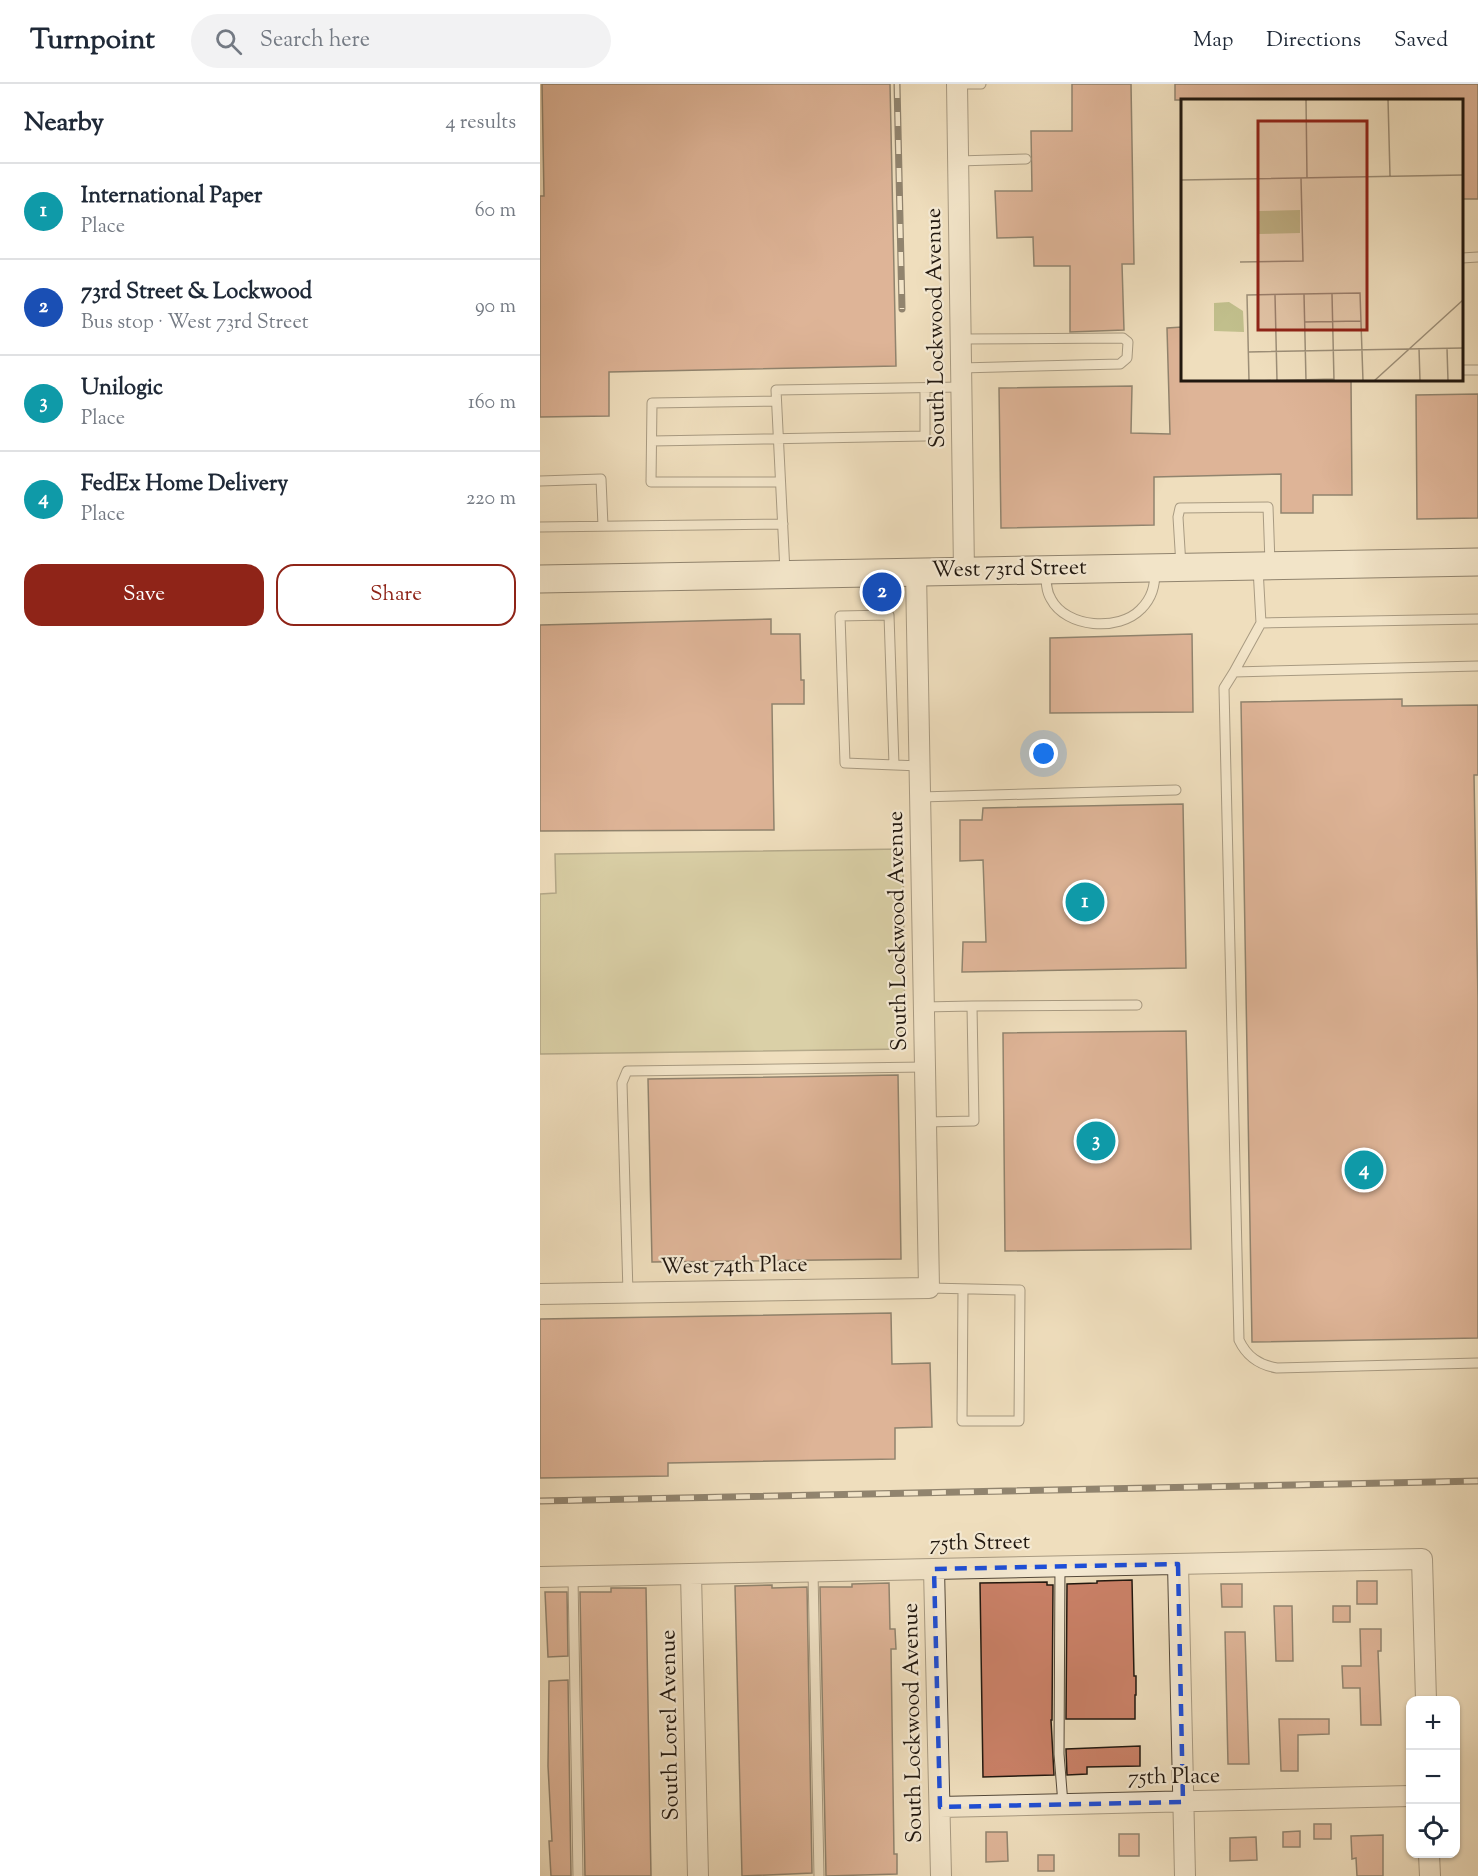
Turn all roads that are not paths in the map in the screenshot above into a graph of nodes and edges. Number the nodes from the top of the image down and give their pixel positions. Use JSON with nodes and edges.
{"nodes":[{"id":1,"x":957,"y":84,"type":"edge"},
{"id":2,"x":981,"y":84,"type":"edge"},
{"id":3,"x":1026,"y":159,"type":"dead end"},
{"id":4,"x":958,"y":161,"type":"junction"},
{"id":5,"x":1478,"y":257,"type":"edge"},
{"id":6,"x":1463,"y":258,"type":"edge"},
{"id":7,"x":961,"y":339,"type":"junction"},
{"id":8,"x":962,"y":378,"type":"junction"},
{"id":9,"x":925,"y":388,"type":"junction"},
{"id":10,"x":776,"y":401,"type":"junction"},
{"id":11,"x":778,"y":437,"type":"junction"},
{"id":12,"x":651,"y":441,"type":"junction"},
{"id":13,"x":540,"y":481,"type":"edge"},
{"id":14,"x":780,"y":482,"type":"junction"},
{"id":15,"x":783,"y":524,"type":"junction"},
{"id":16,"x":603,"y":526,"type":"junction"},
{"id":17,"x":540,"y":527,"type":"edge"},
{"id":18,"x":1478,"y":562,"type":"edge"},
{"id":19,"x":1264,"y":566,"type":"junction"},
{"id":20,"x":1168,"y":567,"type":"junction"},
{"id":21,"x":1046,"y":570,"type":"junction"},
{"id":22,"x":964,"y":571,"type":"junction"},
{"id":23,"x":916,"y":572,"type":"junction"},
{"id":24,"x":785,"y":574,"type":"junction"},
{"id":25,"x":540,"y":579,"type":"edge"},
{"id":26,"x":1478,"y":619,"type":"edge"},
{"id":27,"x":1261,"y":623,"type":"junction"},
{"id":28,"x":1478,"y":666,"type":"edge"},
{"id":29,"x":1234,"y":672,"type":"junction"},
{"id":30,"x":894,"y":765,"type":"junction"},
{"id":31,"x":920,"y":766,"type":"junction"},
{"id":32,"x":1176,"y":790,"type":"dead end"},
{"id":33,"x":921,"y":797,"type":"junction"},
{"id":34,"x":1137,"y":1005,"type":"dead end"},
{"id":35,"x":972,"y":1006,"type":"junction"},
{"id":36,"x":924,"y":1007,"type":"junction"},
{"id":37,"x":925,"y":1067,"type":"junction"},
{"id":38,"x":926,"y":1122,"type":"junction"},
{"id":39,"x":929,"y":1288,"type":"junction"},
{"id":40,"x":963,"y":1289,"type":"junction"},
{"id":41,"x":540,"y":1293,"type":"edge"},
{"id":42,"x":628,"y":1293,"type":"junction"},
{"id":43,"x":1478,"y":1363,"type":"edge"},
{"id":44,"x":1178,"y":1564,"type":"junction"},
{"id":45,"x":1060,"y":1566,"type":"junction"},
{"id":46,"x":934,"y":1569,"type":"junction"},
{"id":47,"x":813,"y":1571,"type":"junction"},
{"id":48,"x":691,"y":1574,"type":"junction"},
{"id":49,"x":573,"y":1576,"type":"junction"},
{"id":50,"x":540,"y":1577,"type":"edge"},
{"id":51,"x":1426,"y":1696,"type":"edge"},
{"id":52,"x":1406,"y":1796,"type":"edge"},
{"id":53,"x":1183,"y":1802,"type":"junction"},
{"id":54,"x":1063,"y":1804,"type":"junction"},
{"id":55,"x":940,"y":1807,"type":"junction"},
{"id":56,"x":1430,"y":1858,"type":"edge"},
{"id":57,"x":578,"y":1876,"type":"edge"},
{"id":58,"x":698,"y":1876,"type":"edge"},
{"id":59,"x":819,"y":1876,"type":"edge"},
{"id":60,"x":941,"y":1876,"type":"edge"},
{"id":61,"x":1185,"y":1876,"type":"edge"},
{"id":62,"x":1430,"y":1876,"type":"edge"}],
"edges":[{"from":1,"to":2,"type":"lane"},
{"from":1,"to":4,"type":"street","name":"South Lockwood Avenue"},
{"from":3,"to":4,"type":"lane"},
{"from":4,"to":7,"type":"street","name":"South Lockwood Avenue"},
{"from":5,"to":6,"type":"lane"},
{"from":7,"to":8,"type":"street","name":"South Lockwood Avenue"},
{"from":7,"to":8,"type":"lane"},
{"from":8,"to":9,"type":"lane"},
{"from":8,"to":22,"type":"street","name":"South Lockwood Avenue"},
{"from":9,"to":10,"type":"lane"},
{"from":9,"to":11,"type":"lane"},
{"from":10,"to":11,"type":"lane"},
{"from":10,"to":12,"type":"lane"},
{"from":11,"to":12,"type":"lane"},
{"from":11,"to":14,"type":"lane"},
{"from":12,"to":14,"type":"lane"},
{"from":13,"to":16,"type":"lane"},
{"from":14,"to":15,"type":"lane"},
{"from":15,"to":16,"type":"lane"},
{"from":15,"to":24,"type":"lane"},
{"from":16,"to":17,"type":"lane"},
{"from":18,"to":19,"type":"street","name":"West 73rd Street"},
{"from":19,"to":20,"type":"street","name":"West 73rd Street"},
{"from":19,"to":20,"type":"lane"},
{"from":19,"to":27,"type":"lane"},
{"from":20,"to":21,"type":"street","name":"West 73rd Street"},
{"from":20,"to":21,"type":"lane"},
{"from":21,"to":22,"type":"street","name":"West 73rd Street"},
{"from":22,"to":23,"type":"street","name":"West 73rd Street"},
{"from":23,"to":24,"type":"street","name":"West 73rd Street"},
{"from":23,"to":31,"type":"street","name":"South Lockwood Avenue"},
{"from":24,"to":25,"type":"street","name":"West 73rd Street"},
{"from":26,"to":27,"type":"lane"},
{"from":27,"to":29,"type":"lane"},
{"from":28,"to":29,"type":"lane"},
{"from":29,"to":43,"type":"lane"},
{"from":30,"to":30,"type":"lane"},
{"from":30,"to":31,"type":"lane"},
{"from":31,"to":33,"type":"street","name":"South Lockwood Avenue"},
{"from":32,"to":33,"type":"lane"},
{"from":33,"to":36,"type":"street","name":"South Lockwood Avenue"},
{"from":34,"to":35,"type":"lane"},
{"from":35,"to":36,"type":"lane"},
{"from":35,"to":38,"type":"lane"},
{"from":36,"to":37,"type":"street","name":"South Lockwood Avenue"},
{"from":37,"to":38,"type":"street","name":"South Lockwood Avenue"},
{"from":37,"to":42,"type":"lane"},
{"from":38,"to":39,"type":"street","name":"South Lockwood Avenue"},
{"from":39,"to":40,"type":"lane"},
{"from":39,"to":42,"type":"street","name":"West 74th Place"},
{"from":40,"to":40,"type":"lane"},
{"from":41,"to":42,"type":"street","name":"West 74th Place"},
{"from":44,"to":45,"type":"street","name":"75th Street"},
{"from":44,"to":51,"type":"street","name":"75th Street"},
{"from":44,"to":53,"type":"street"},
{"from":45,"to":46,"type":"street","name":"75th Street"},
{"from":45,"to":54,"type":"lane"},
{"from":46,"to":47,"type":"street","name":"75th Street"},
{"from":46,"to":55,"type":"street","name":"South Lockwood Avenue"},
{"from":47,"to":48,"type":"street","name":"75th Street"},
{"from":47,"to":59,"type":"lane"},
{"from":48,"to":49,"type":"street","name":"75th Street"},
{"from":48,"to":58,"type":"street","name":"South Lorel Avenue"},
{"from":49,"to":50,"type":"street","name":"75th Street"},
{"from":49,"to":57,"type":"lane"},
{"from":52,"to":53,"type":"street","name":"75th Place"},
{"from":53,"to":54,"type":"street","name":"75th Place"},
{"from":53,"to":61,"type":"street"},
{"from":54,"to":55,"type":"street","name":"75th Place"},
{"from":55,"to":60,"type":"street","name":"South Lockwood Avenue"},
{"from":56,"to":62,"type":"street"}]}
